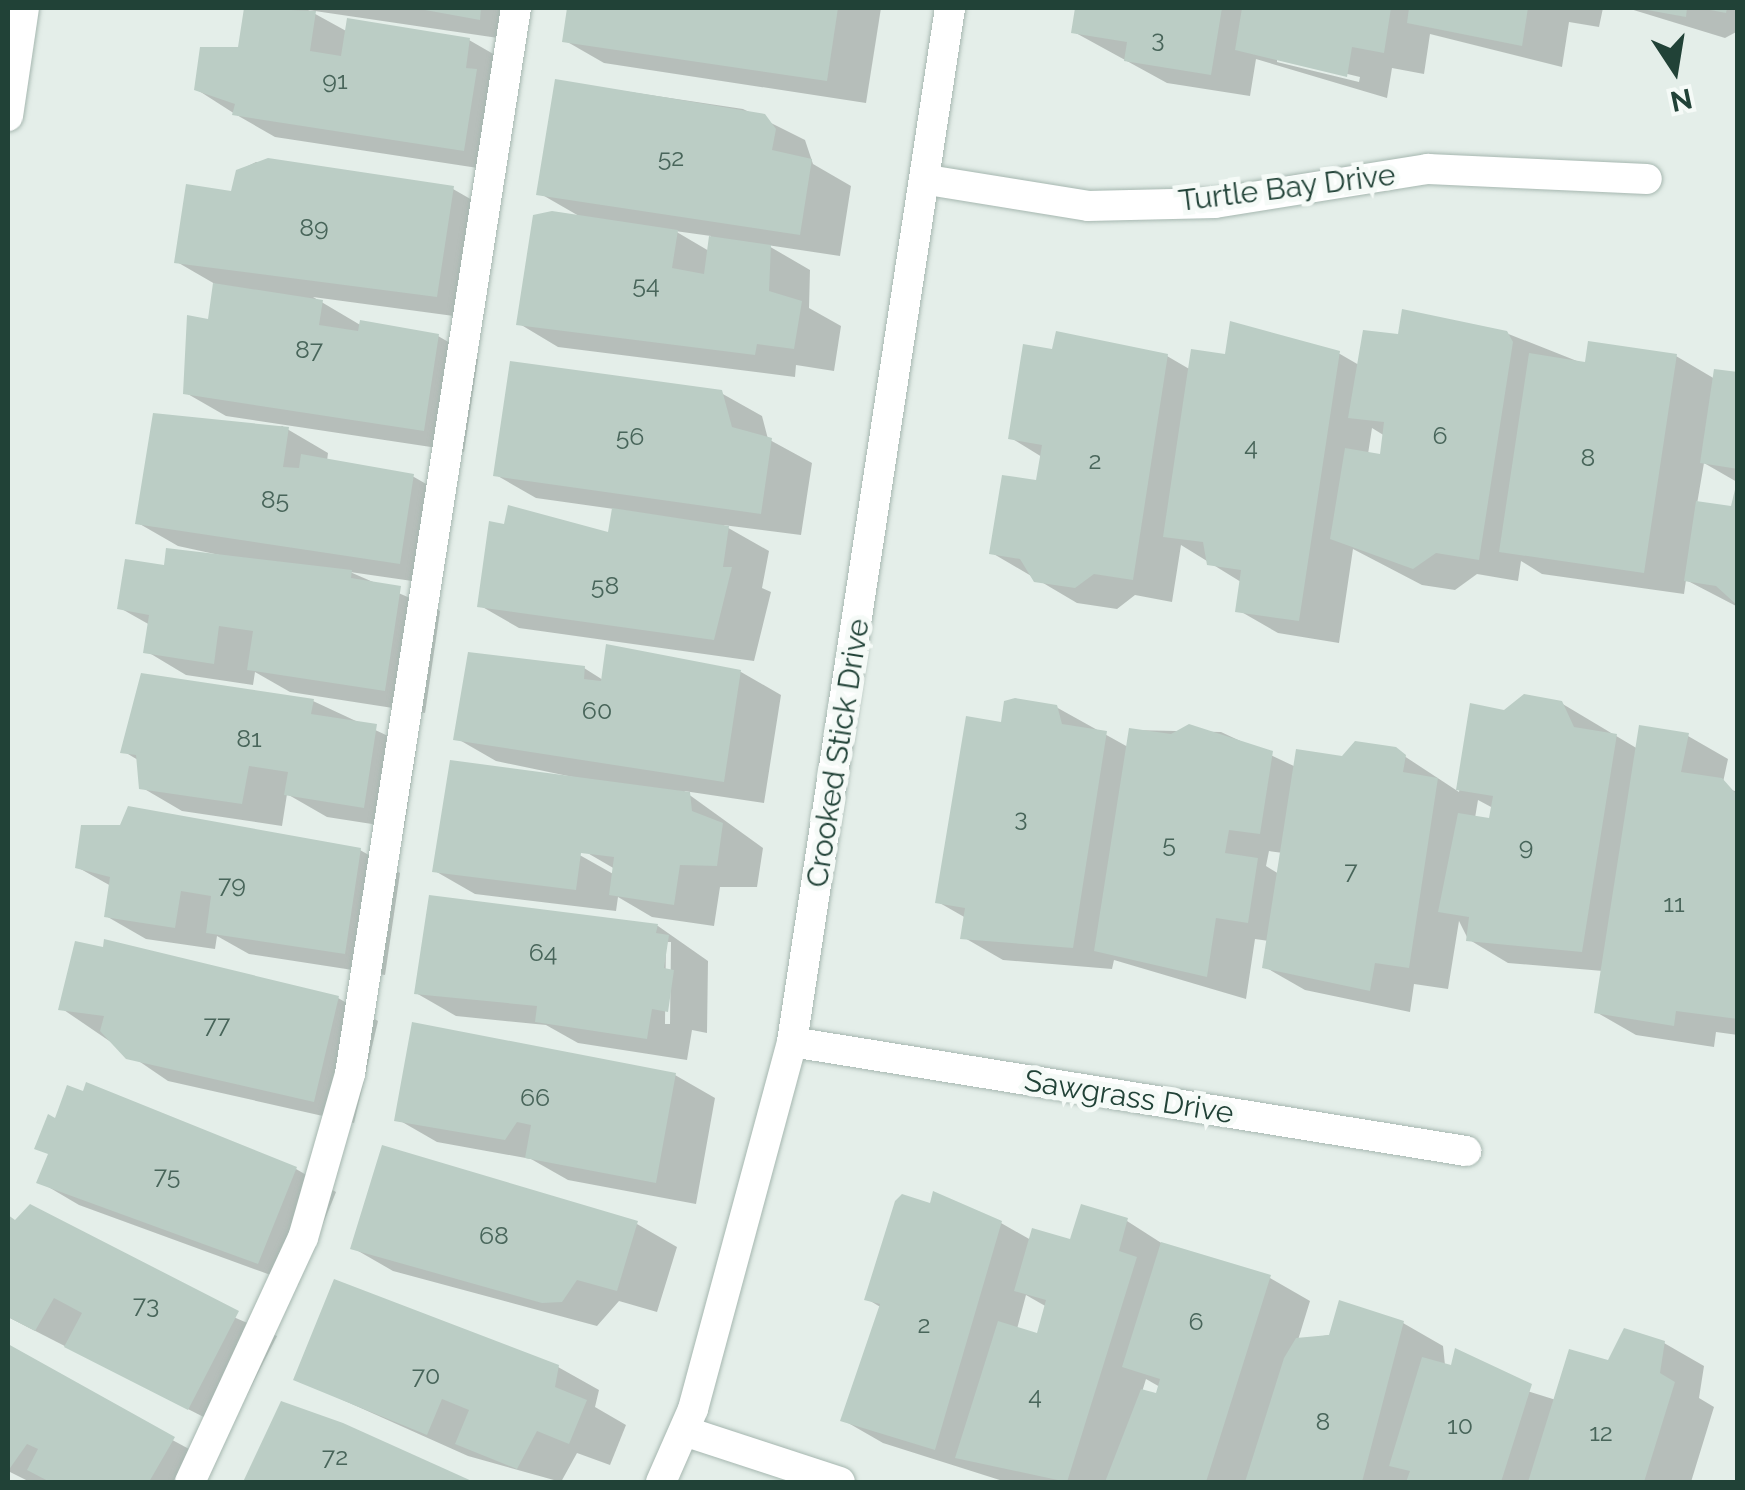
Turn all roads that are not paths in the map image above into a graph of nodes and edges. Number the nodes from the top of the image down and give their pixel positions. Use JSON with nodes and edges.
{"nodes":[{"id":1,"x":24,"y":8,"type":"edge"},
{"id":2,"x":516,"y":8,"type":"edge"},
{"id":3,"x":950,"y":8,"type":"edge"},
{"id":4,"x":8,"y":116,"type":"edge"},
{"id":5,"x":1647,"y":179,"type":"dead end"},
{"id":6,"x":928,"y":180,"type":"junction"},
{"id":7,"x":792,"y":1042,"type":"junction"},
{"id":8,"x":1466,"y":1151,"type":"dead end"},
{"id":9,"x":684,"y":1431,"type":"junction"},
{"id":10,"x":190,"y":1482,"type":"edge"},
{"id":11,"x":660,"y":1482,"type":"edge"},
{"id":12,"x":840,"y":1482,"type":"edge"}],
"edges":[{"from":1,"to":4,"type":"street"},
{"from":2,"to":10,"type":"street"},
{"from":3,"to":6,"type":"street","name":"Crooked Stick Drive"},
{"from":5,"to":6,"type":"street","name":"Turtle Bay Drive"},
{"from":6,"to":7,"type":"street","name":"Crooked Stick Drive"},
{"from":7,"to":8,"type":"street","name":"Sawgrass Drive"},
{"from":7,"to":9,"type":"street","name":"Crooked Stick Drive"},
{"from":9,"to":11,"type":"street","name":"Crooked Stick Drive"},
{"from":9,"to":12,"type":"street"}]}
